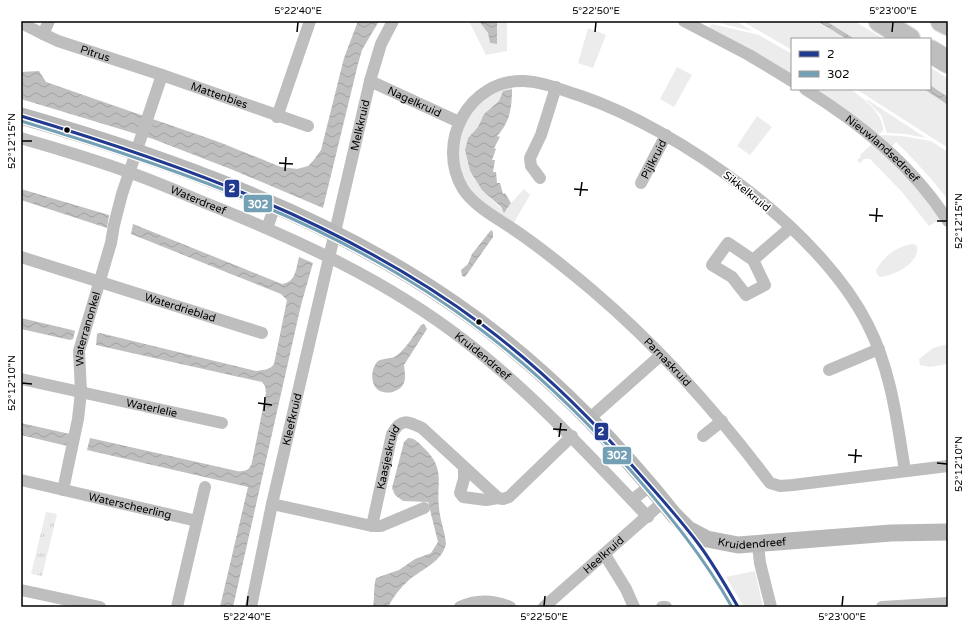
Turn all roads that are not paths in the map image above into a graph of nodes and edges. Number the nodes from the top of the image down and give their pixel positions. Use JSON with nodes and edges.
{"nodes":[{"id":1,"x":49,"y":21,"type":"edge"},
{"id":2,"x":310,"y":21,"type":"edge"},
{"id":3,"x":393,"y":21,"type":"edge"},
{"id":4,"x":684,"y":21,"type":"edge"},
{"id":5,"x":880,"y":21,"type":"edge"},
{"id":6,"x":942,"y":21,"type":"edge"},
{"id":7,"x":21,"y":23,"type":"edge"},
{"id":8,"x":948,"y":24,"type":"edge"},
{"id":9,"x":43,"y":34,"type":"junction"},
{"id":10,"x":907,"y":38,"type":"edge"},
{"id":11,"x":931,"y":53,"type":"edge"},
{"id":12,"x":948,"y":62,"type":"edge"},
{"id":13,"x":162,"y":75,"type":"junction"},
{"id":14,"x":791,"y":80,"type":"edge"},
{"id":15,"x":370,"y":81,"type":"junction"},
{"id":16,"x":556,"y":87,"type":"junction"},
{"id":17,"x":806,"y":90,"type":"edge"},
{"id":18,"x":21,"y":116,"type":"edge"},
{"id":19,"x":277,"y":116,"type":"junction"},
{"id":20,"x":459,"y":122,"type":"junction"},
{"id":21,"x":308,"y":126,"type":"dead end"},
{"id":22,"x":666,"y":135,"type":"junction"},
{"id":23,"x":21,"y":138,"type":"edge"},
{"id":24,"x":138,"y":144,"type":"junction"},
{"id":25,"x":129,"y":172,"type":"junction"},
{"id":26,"x":540,"y":178,"type":"dead end"},
{"id":27,"x":641,"y":183,"type":"dead end"},
{"id":28,"x":276,"y":206,"type":"junction"},
{"id":29,"x":948,"y":221,"type":"edge"},
{"id":30,"x":267,"y":228,"type":"junction"},
{"id":31,"x":790,"y":228,"type":"junction"},
{"id":32,"x":334,"y":233,"type":"junction"},
{"id":33,"x":329,"y":256,"type":"junction"},
{"id":34,"x":21,"y":257,"type":"edge"},
{"id":35,"x":753,"y":260,"type":"junction"},
{"id":36,"x":99,"y":282,"type":"junction"},
{"id":37,"x":262,"y":333,"type":"dead end"},
{"id":38,"x":879,"y":349,"type":"junction"},
{"id":39,"x":661,"y":354,"type":"junction"},
{"id":40,"x":829,"y":370,"type":"dead end"},
{"id":41,"x":21,"y":379,"type":"edge"},
{"id":42,"x":81,"y":392,"type":"junction"},
{"id":43,"x":590,"y":418,"type":"junction"},
{"id":44,"x":722,"y":421,"type":"junction"},
{"id":45,"x":222,"y":423,"type":"dead end"},
{"id":46,"x":572,"y":436,"type":"junction"},
{"id":47,"x":703,"y":436,"type":"dead end"},
{"id":48,"x":948,"y":466,"type":"edge"},
{"id":49,"x":464,"y":468,"type":"junction"},
{"id":50,"x":905,"y":471,"type":"junction"},
{"id":51,"x":21,"y":480,"type":"edge"},
{"id":52,"x":650,"y":486,"type":"junction"},
{"id":53,"x":205,"y":487,"type":"dead end"},
{"id":54,"x":63,"y":490,"type":"junction"},
{"id":55,"x":498,"y":498,"type":"junction"},
{"id":56,"x":632,"y":500,"type":"junction"},
{"id":57,"x":663,"y":502,"type":"junction"},
{"id":58,"x":272,"y":504,"type":"junction"},
{"id":59,"x":424,"y":508,"type":"dead end"},
{"id":60,"x":648,"y":517,"type":"junction"},
{"id":61,"x":197,"y":521,"type":"junction"},
{"id":62,"x":372,"y":526,"type":"junction"},
{"id":63,"x":948,"y":532,"type":"edge"},
{"id":64,"x":758,"y":544,"type":"junction"},
{"id":65,"x":605,"y":555,"type":"junction"},
{"id":66,"x":21,"y":590,"type":"edge"},
{"id":67,"x":948,"y":603,"type":"edge"},
{"id":68,"x":100,"y":607,"type":"edge"},
{"id":69,"x":177,"y":607,"type":"edge"},
{"id":70,"x":251,"y":607,"type":"edge"},
{"id":71,"x":460,"y":607,"type":"edge"},
{"id":72,"x":510,"y":607,"type":"edge"},
{"id":73,"x":544,"y":607,"type":"edge"},
{"id":74,"x":634,"y":607,"type":"edge"},
{"id":75,"x":662,"y":607,"type":"edge"},
{"id":76,"x":666,"y":607,"type":"edge"},
{"id":77,"x":771,"y":607,"type":"edge"},
{"id":78,"x":882,"y":607,"type":"edge"}],
"edges":[{"from":1,"to":9,"type":"street"},
{"from":2,"to":19,"type":"street"},
{"from":3,"to":15,"type":"street","name":"Melkkruid"},
{"from":4,"to":14,"type":"street"},
{"from":5,"to":10,"type":"highway"},
{"from":6,"to":8,"type":"highway"},
{"from":7,"to":9,"type":"street","name":"Pitrus"},
{"from":9,"to":13,"type":"street","name":"Pitrus"},
{"from":11,"to":12,"type":"highway"},
{"from":13,"to":19,"type":"street","name":"Mattenbies"},
{"from":13,"to":24,"type":"street"},
{"from":15,"to":20,"type":"street","name":"Nagelkruid"},
{"from":15,"to":32,"type":"street","name":"Melkkruid"},
{"from":16,"to":20,"type":"street","name":"Sikkelkruid"},
{"from":16,"to":22,"type":"street","name":"Sikkelkruid"},
{"from":16,"to":26,"type":"street"},
{"from":17,"to":29,"type":"street","name":"Nieuwlandsedreef"},
{"from":18,"to":24,"type":"street","name":"Waterdreef"},
{"from":19,"to":21,"type":"street","name":"Mattenbies"},
{"from":20,"to":39,"type":"street","name":"Parnaskruid"},
{"from":22,"to":27,"type":"street","name":"Pijlkruid"},
{"from":22,"to":31,"type":"street","name":"Sikkelkruid"},
{"from":23,"to":25,"type":"street","name":"Waterdreef"},
{"from":24,"to":25,"type":"street"},
{"from":24,"to":28,"type":"street","name":"Waterdreef"},
{"from":25,"to":30,"type":"street","name":"Waterdreef"},
{"from":25,"to":36,"type":"street","name":"Waterranonkel"},
{"from":28,"to":30,"type":"street"},
{"from":28,"to":32,"type":"street","name":"Waterdreef"},
{"from":30,"to":33,"type":"street","name":"Waterdreef"},
{"from":31,"to":35,"type":"street"},
{"from":31,"to":38,"type":"street","name":"Sikkelkruid"},
{"from":32,"to":33,"type":"street","name":"Kleefkruid"},
{"from":32,"to":43,"type":"street","name":"Kruidendreef"},
{"from":33,"to":46,"type":"street","name":"Kruidendreef"},
{"from":33,"to":58,"type":"street","name":"Kleefkruid"},
{"from":34,"to":36,"type":"street","name":"Waterdrieblad"},
{"from":35,"to":35,"type":"street"},
{"from":36,"to":37,"type":"street","name":"Waterdrieblad"},
{"from":36,"to":42,"type":"street","name":"Waterranonkel"},
{"from":38,"to":40,"type":"street"},
{"from":38,"to":50,"type":"street","name":"Sikkelkruid"},
{"from":39,"to":43,"type":"street"},
{"from":39,"to":44,"type":"street","name":"Parnaskruid"},
{"from":41,"to":42,"type":"street","name":"Waterlelie"},
{"from":42,"to":45,"type":"street","name":"Waterlelie"},
{"from":42,"to":54,"type":"street","name":"Waterranonkel"},
{"from":43,"to":52,"type":"street","name":"Kruidendreef"},
{"from":44,"to":47,"type":"street"},
{"from":44,"to":50,"type":"street","name":"Parnaskruid"},
{"from":46,"to":55,"type":"street"},
{"from":46,"to":56,"type":"street","name":"Kruidendreef"},
{"from":48,"to":50,"type":"street","name":"Parnaskruid"},
{"from":49,"to":55,"type":"street","name":"Kaasjeskruid"},
{"from":49,"to":55,"type":"street"},
{"from":49,"to":62,"type":"street","name":"Kaasjeskruid"},
{"from":51,"to":54,"type":"street","name":"Waterscheerling"},
{"from":52,"to":56,"type":"street"},
{"from":52,"to":57,"type":"street","name":"Kruidendreef"},
{"from":53,"to":61,"type":"street"},
{"from":54,"to":61,"type":"street","name":"Waterscheerling"},
{"from":56,"to":60,"type":"street","name":"Kruidendreef"},
{"from":57,"to":60,"type":"street","name":"Heelkruid"},
{"from":57,"to":64,"type":"street","name":"Kruidendreef"},
{"from":58,"to":62,"type":"street"},
{"from":58,"to":70,"type":"street","name":"Kleefkruid"},
{"from":59,"to":62,"type":"street"},
{"from":60,"to":65,"type":"street","name":"Heelkruid"},
{"from":61,"to":69,"type":"street"},
{"from":63,"to":64,"type":"street","name":"Kruidendreef"},
{"from":64,"to":77,"type":"street"},
{"from":65,"to":73,"type":"street","name":"Heelkruid"},
{"from":65,"to":74,"type":"street"},
{"from":66,"to":68,"type":"street"},
{"from":67,"to":78,"type":"street"},
{"from":71,"to":72,"type":"street"},
{"from":75,"to":76,"type":"street"}]}
